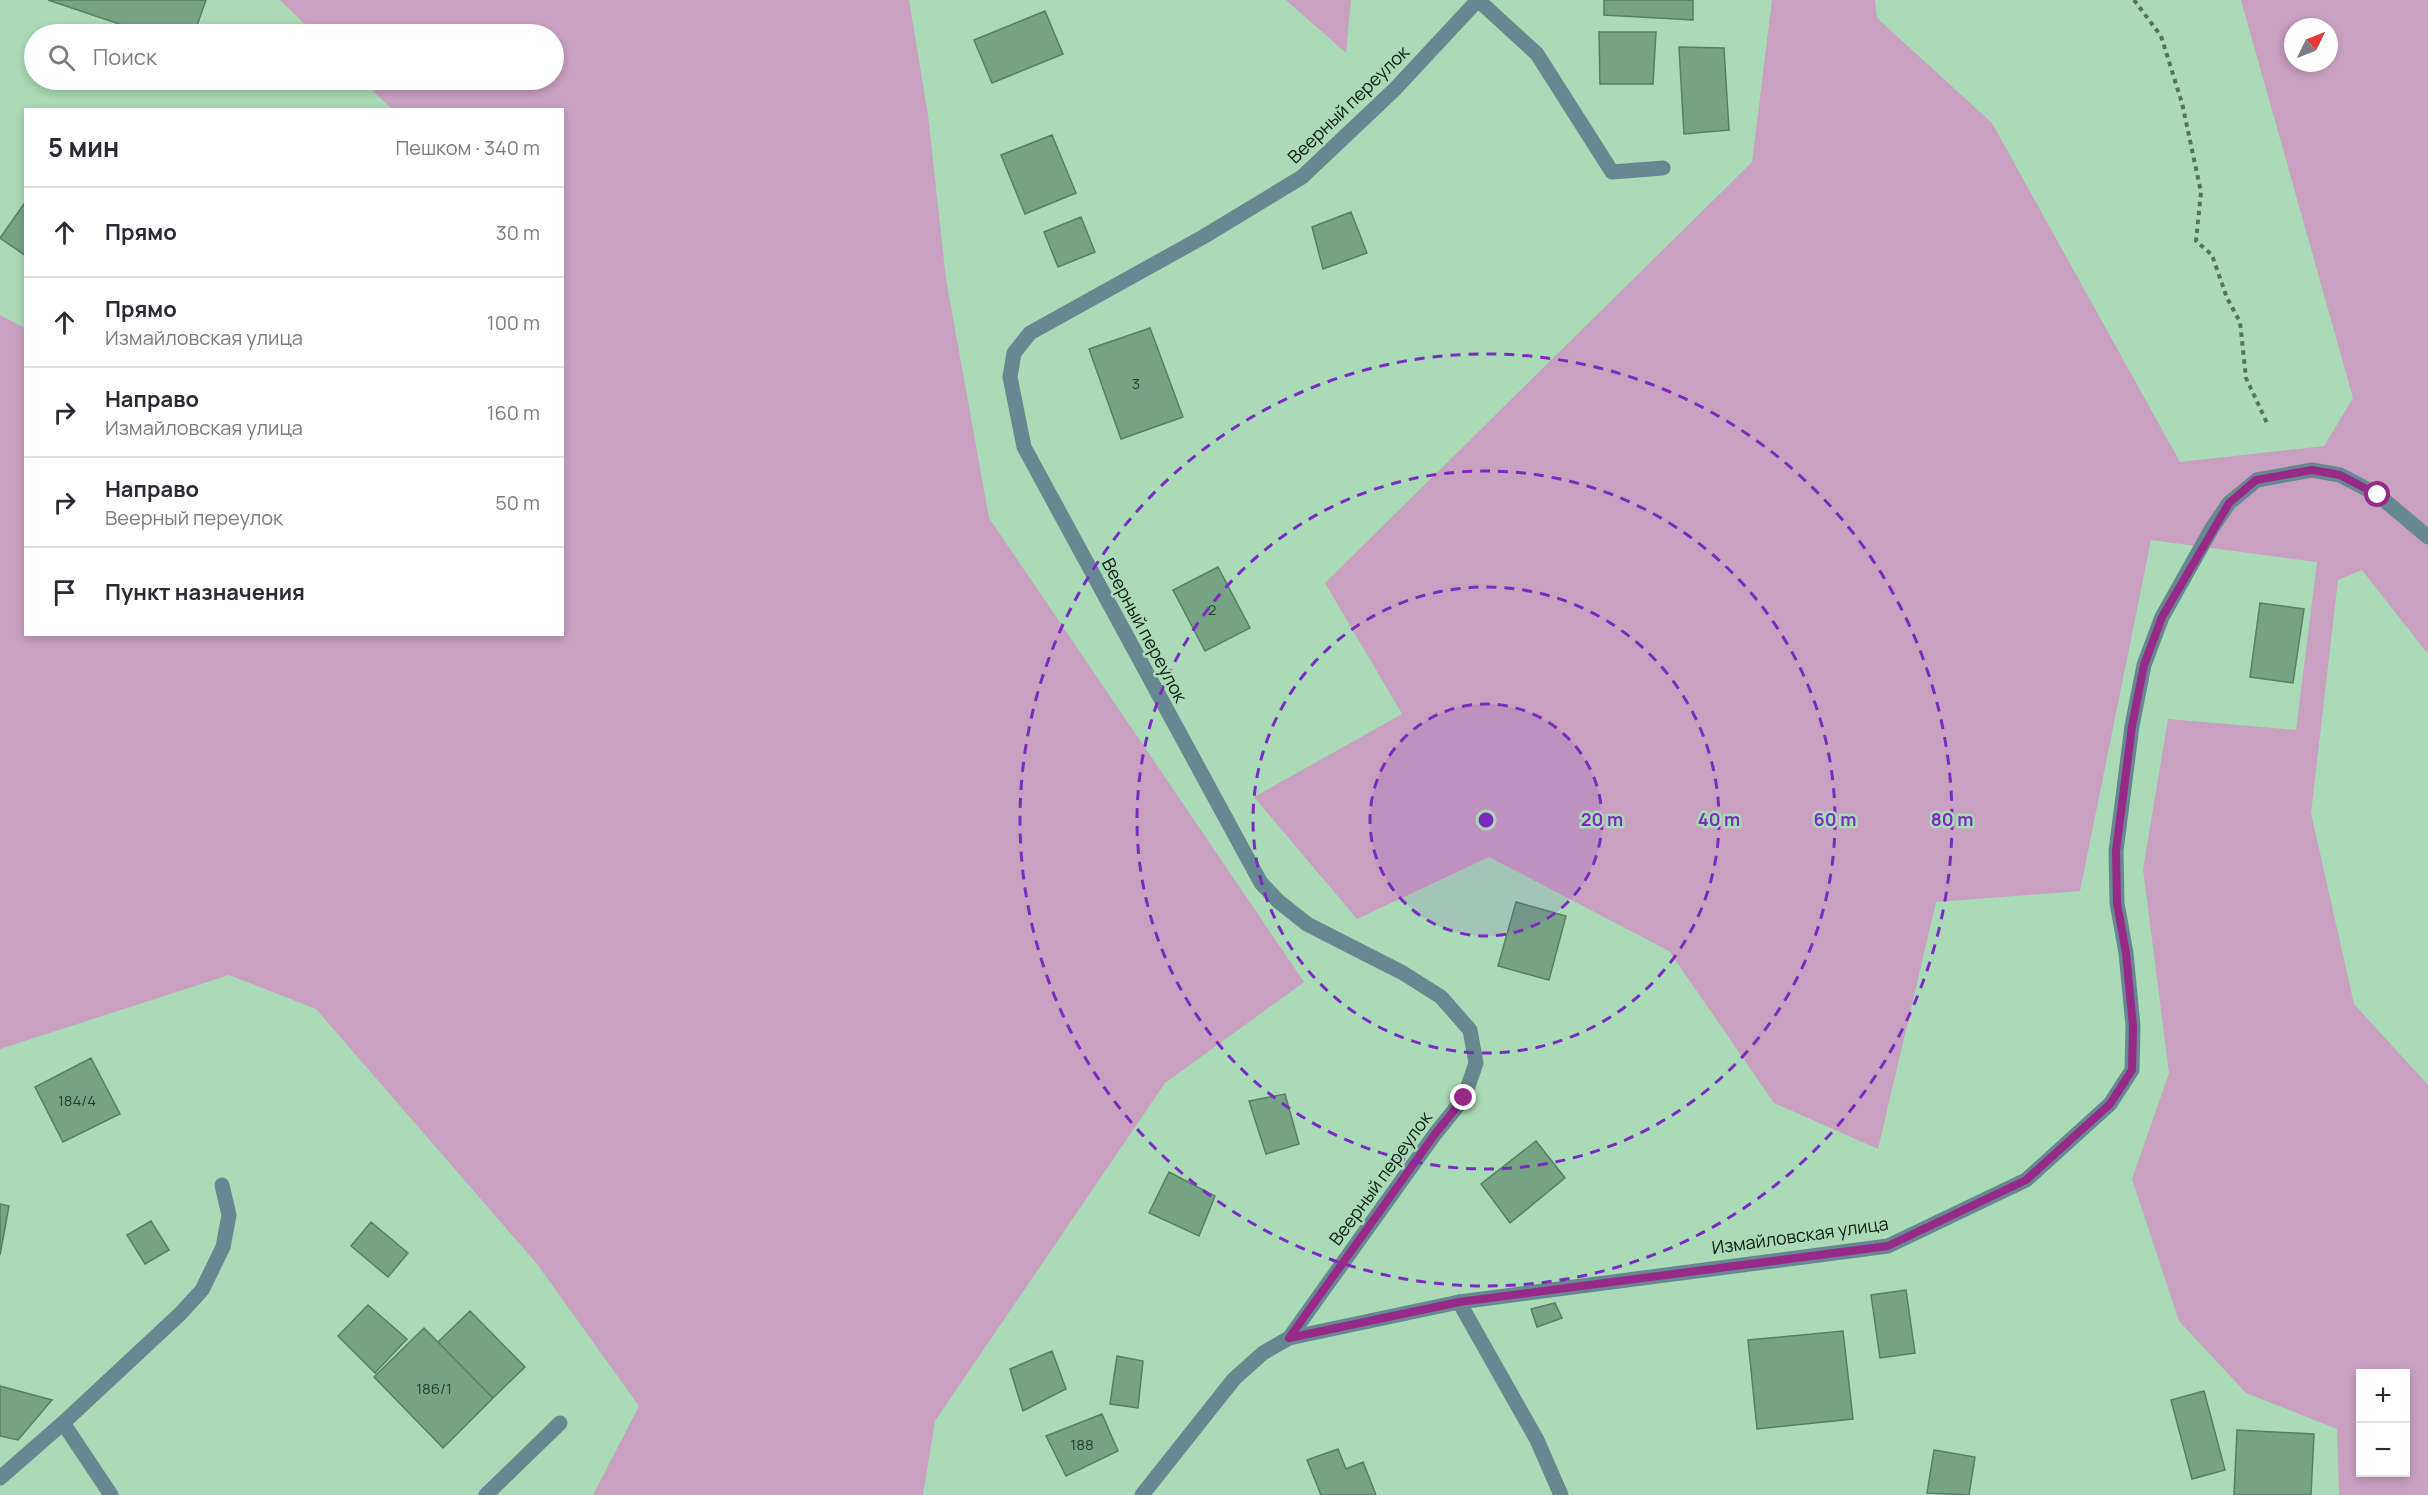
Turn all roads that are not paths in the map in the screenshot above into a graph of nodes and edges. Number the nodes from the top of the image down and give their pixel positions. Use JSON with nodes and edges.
{"nodes":[{"id":1,"x":1478,"y":0,"type":"edge"},
{"id":2,"x":1663,"y":168,"type":"dead end"},
{"id":3,"x":2428,"y":537,"type":"edge"},
{"id":4,"x":222,"y":1185,"type":"dead end"},
{"id":5,"x":1459,"y":1302,"type":"junction"},
{"id":6,"x":1289,"y":1338,"type":"junction"},
{"id":7,"x":560,"y":1423,"type":"dead end"},
{"id":8,"x":63,"y":1424,"type":"junction"},
{"id":9,"x":0,"y":1478,"type":"edge"},
{"id":10,"x":111,"y":1495,"type":"edge"},
{"id":11,"x":486,"y":1495,"type":"edge"},
{"id":12,"x":1142,"y":1495,"type":"edge"},
{"id":13,"x":1561,"y":1495,"type":"edge"}],
"edges":[{"from":1,"to":2,"type":"street"},
{"from":1,"to":6,"type":"street","name":"Веерный переулок"},
{"from":3,"to":5,"type":"street","name":"Измайловская улица"},
{"from":4,"to":8,"type":"street"},
{"from":5,"to":6,"type":"street","name":"Измайловская улица"},
{"from":5,"to":13,"type":"street"},
{"from":6,"to":12,"type":"street","name":"Измайловская улица"},
{"from":7,"to":11,"type":"street"},
{"from":8,"to":9,"type":"street"},
{"from":8,"to":10,"type":"street"}]}
